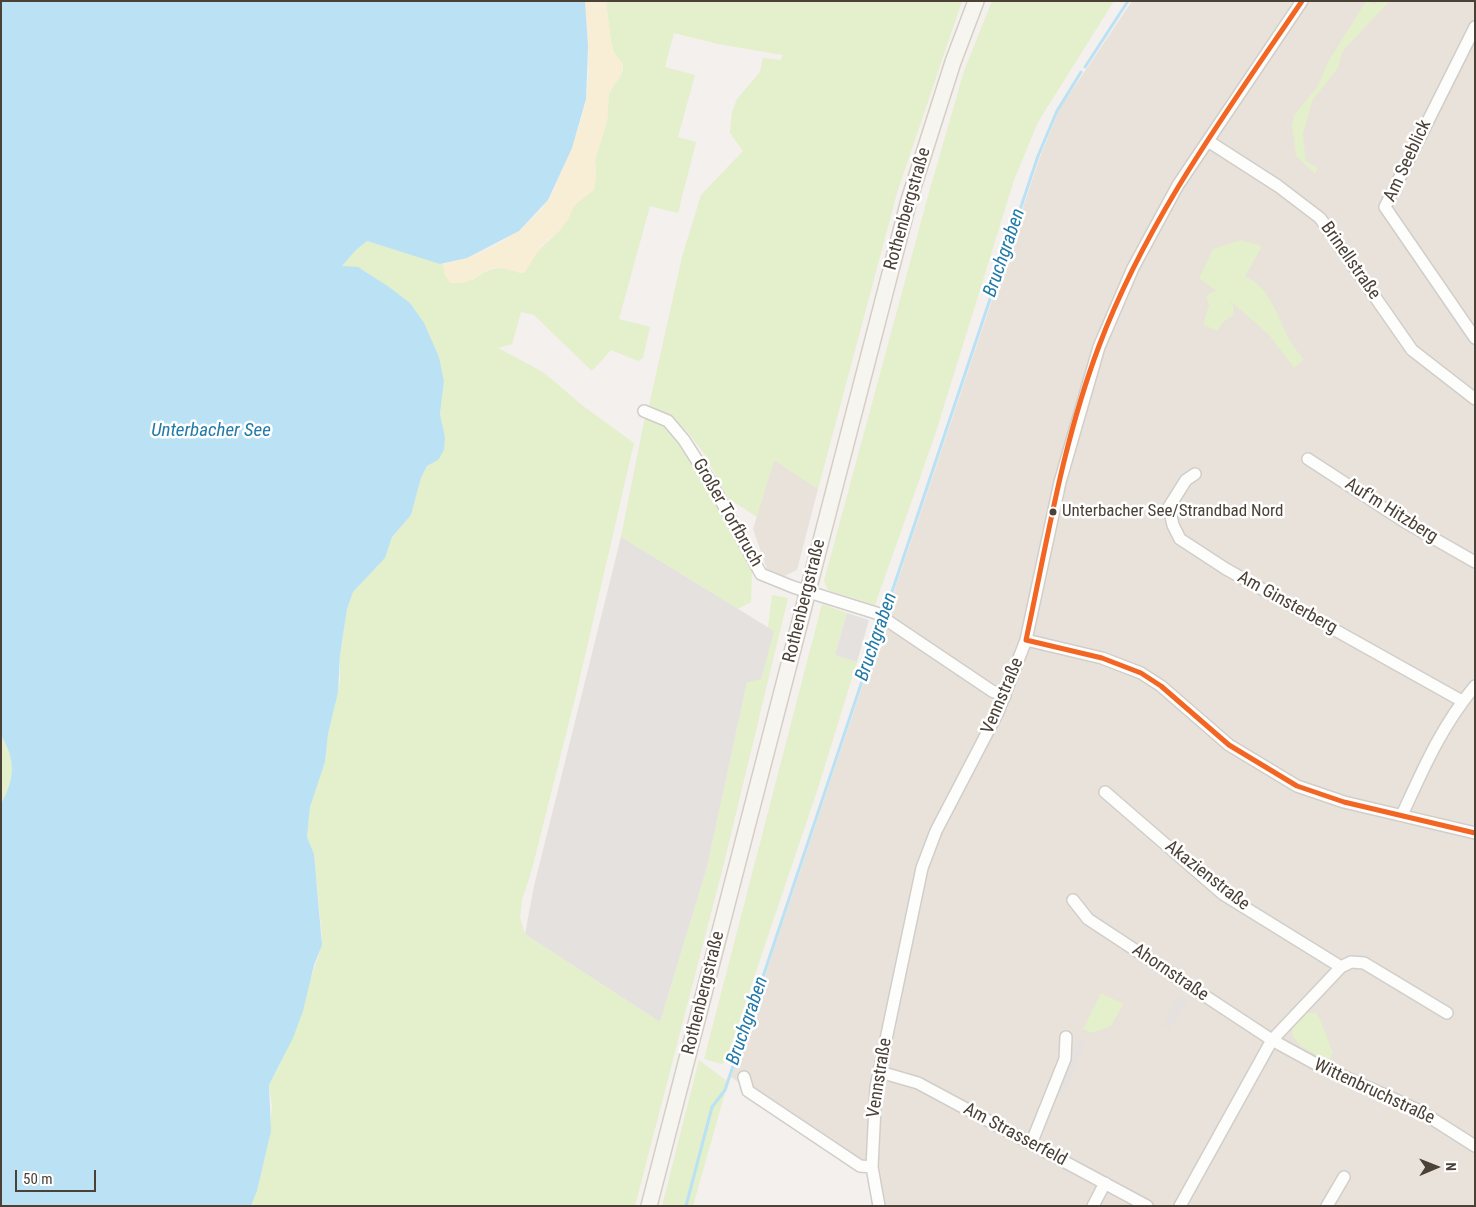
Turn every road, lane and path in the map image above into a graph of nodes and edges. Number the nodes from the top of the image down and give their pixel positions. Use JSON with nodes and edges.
{"nodes":[{"id":1,"x":976,"y":1,"type":"edge"},
{"id":2,"x":1302,"y":1,"type":"edge"},
{"id":3,"x":1475,"y":27,"type":"edge"},
{"id":4,"x":1208,"y":142,"type":"junction"},
{"id":5,"x":1475,"y":338,"type":"edge"},
{"id":6,"x":1475,"y":399,"type":"edge"},
{"id":7,"x":644,"y":411,"type":"dead end"},
{"id":8,"x":1308,"y":459,"type":"dead end"},
{"id":9,"x":1195,"y":474,"type":"dead end"},
{"id":10,"x":1475,"y":562,"type":"edge"},
{"id":11,"x":807,"y":591,"type":"junction"},
{"id":12,"x":1026,"y":640,"type":"junction"},
{"id":13,"x":1475,"y":686,"type":"edge"},
{"id":14,"x":1005,"y":696,"type":"junction"},
{"id":15,"x":1462,"y":701,"type":"junction"},
{"id":16,"x":1105,"y":792,"type":"dead end"},
{"id":17,"x":1402,"y":815,"type":"junction"},
{"id":18,"x":1475,"y":833,"type":"edge"},
{"id":19,"x":1074,"y":900,"type":"dead end"},
{"id":20,"x":1340,"y":966,"type":"junction"},
{"id":21,"x":1447,"y":1013,"type":"dead end"},
{"id":22,"x":1066,"y":1037,"type":"dead end"},
{"id":23,"x":1272,"y":1040,"type":"junction"},
{"id":24,"x":880,"y":1072,"type":"junction"},
{"id":25,"x":744,"y":1077,"type":"dead end"},
{"id":26,"x":1031,"y":1144,"type":"junction"},
{"id":27,"x":1475,"y":1146,"type":"edge"},
{"id":28,"x":872,"y":1167,"type":"junction"},
{"id":29,"x":1344,"y":1177,"type":"dead end"},
{"id":30,"x":1105,"y":1183,"type":"junction"},
{"id":31,"x":649,"y":1206,"type":"edge"},
{"id":32,"x":879,"y":1206,"type":"edge"},
{"id":33,"x":1093,"y":1206,"type":"edge"},
{"id":34,"x":1147,"y":1206,"type":"edge"},
{"id":35,"x":1180,"y":1206,"type":"edge"},
{"id":36,"x":1328,"y":1206,"type":"edge"}],
"edges":[{"from":1,"to":11,"type":"main road","name":"Rothenbergstraße"},
{"from":2,"to":4,"type":"street","name":"Vennstraße"},
{"from":3,"to":5,"type":"street","name":"Am Seeblick"},
{"from":4,"to":6,"type":"street","name":"Brinellstraße"},
{"from":4,"to":12,"type":"street","name":"Vennstraße"},
{"from":7,"to":11,"type":"street","name":"Großer Torfbruch"},
{"from":8,"to":10,"type":"street","name":"Auf'm Hitzberg"},
{"from":9,"to":15,"type":"street","name":"Am Ginsterberg"},
{"from":11,"to":14,"type":"street","name":"Großer Torfbruch"},
{"from":11,"to":31,"type":"main road","name":"Rothenbergstraße"},
{"from":12,"to":14,"type":"street","name":"Vennstraße"},
{"from":12,"to":17,"type":"street"},
{"from":13,"to":15,"type":"street"},
{"from":14,"to":24,"type":"street","name":"Vennstraße"},
{"from":15,"to":17,"type":"street"},
{"from":16,"to":20,"type":"street","name":"Akazienstraße"},
{"from":17,"to":18,"type":"street"},
{"from":19,"to":23,"type":"street","name":"Ahornstraße"},
{"from":20,"to":21,"type":"street"},
{"from":20,"to":23,"type":"street"},
{"from":22,"to":26,"type":"street"},
{"from":23,"to":27,"type":"street","name":"Wittenbruchstraße"},
{"from":23,"to":35,"type":"street"},
{"from":24,"to":26,"type":"street","name":"Am Strasserfeld"},
{"from":24,"to":28,"type":"street","name":"Vennstraße"},
{"from":25,"to":28,"type":"street"},
{"from":26,"to":30,"type":"street","name":"Am Strasserfeld"},
{"from":28,"to":32,"type":"street","name":"Vennstraße"},
{"from":29,"to":36,"type":"street"},
{"from":30,"to":33,"type":"street"},
{"from":30,"to":34,"type":"street","name":"Am Strasserfeld"}]}
